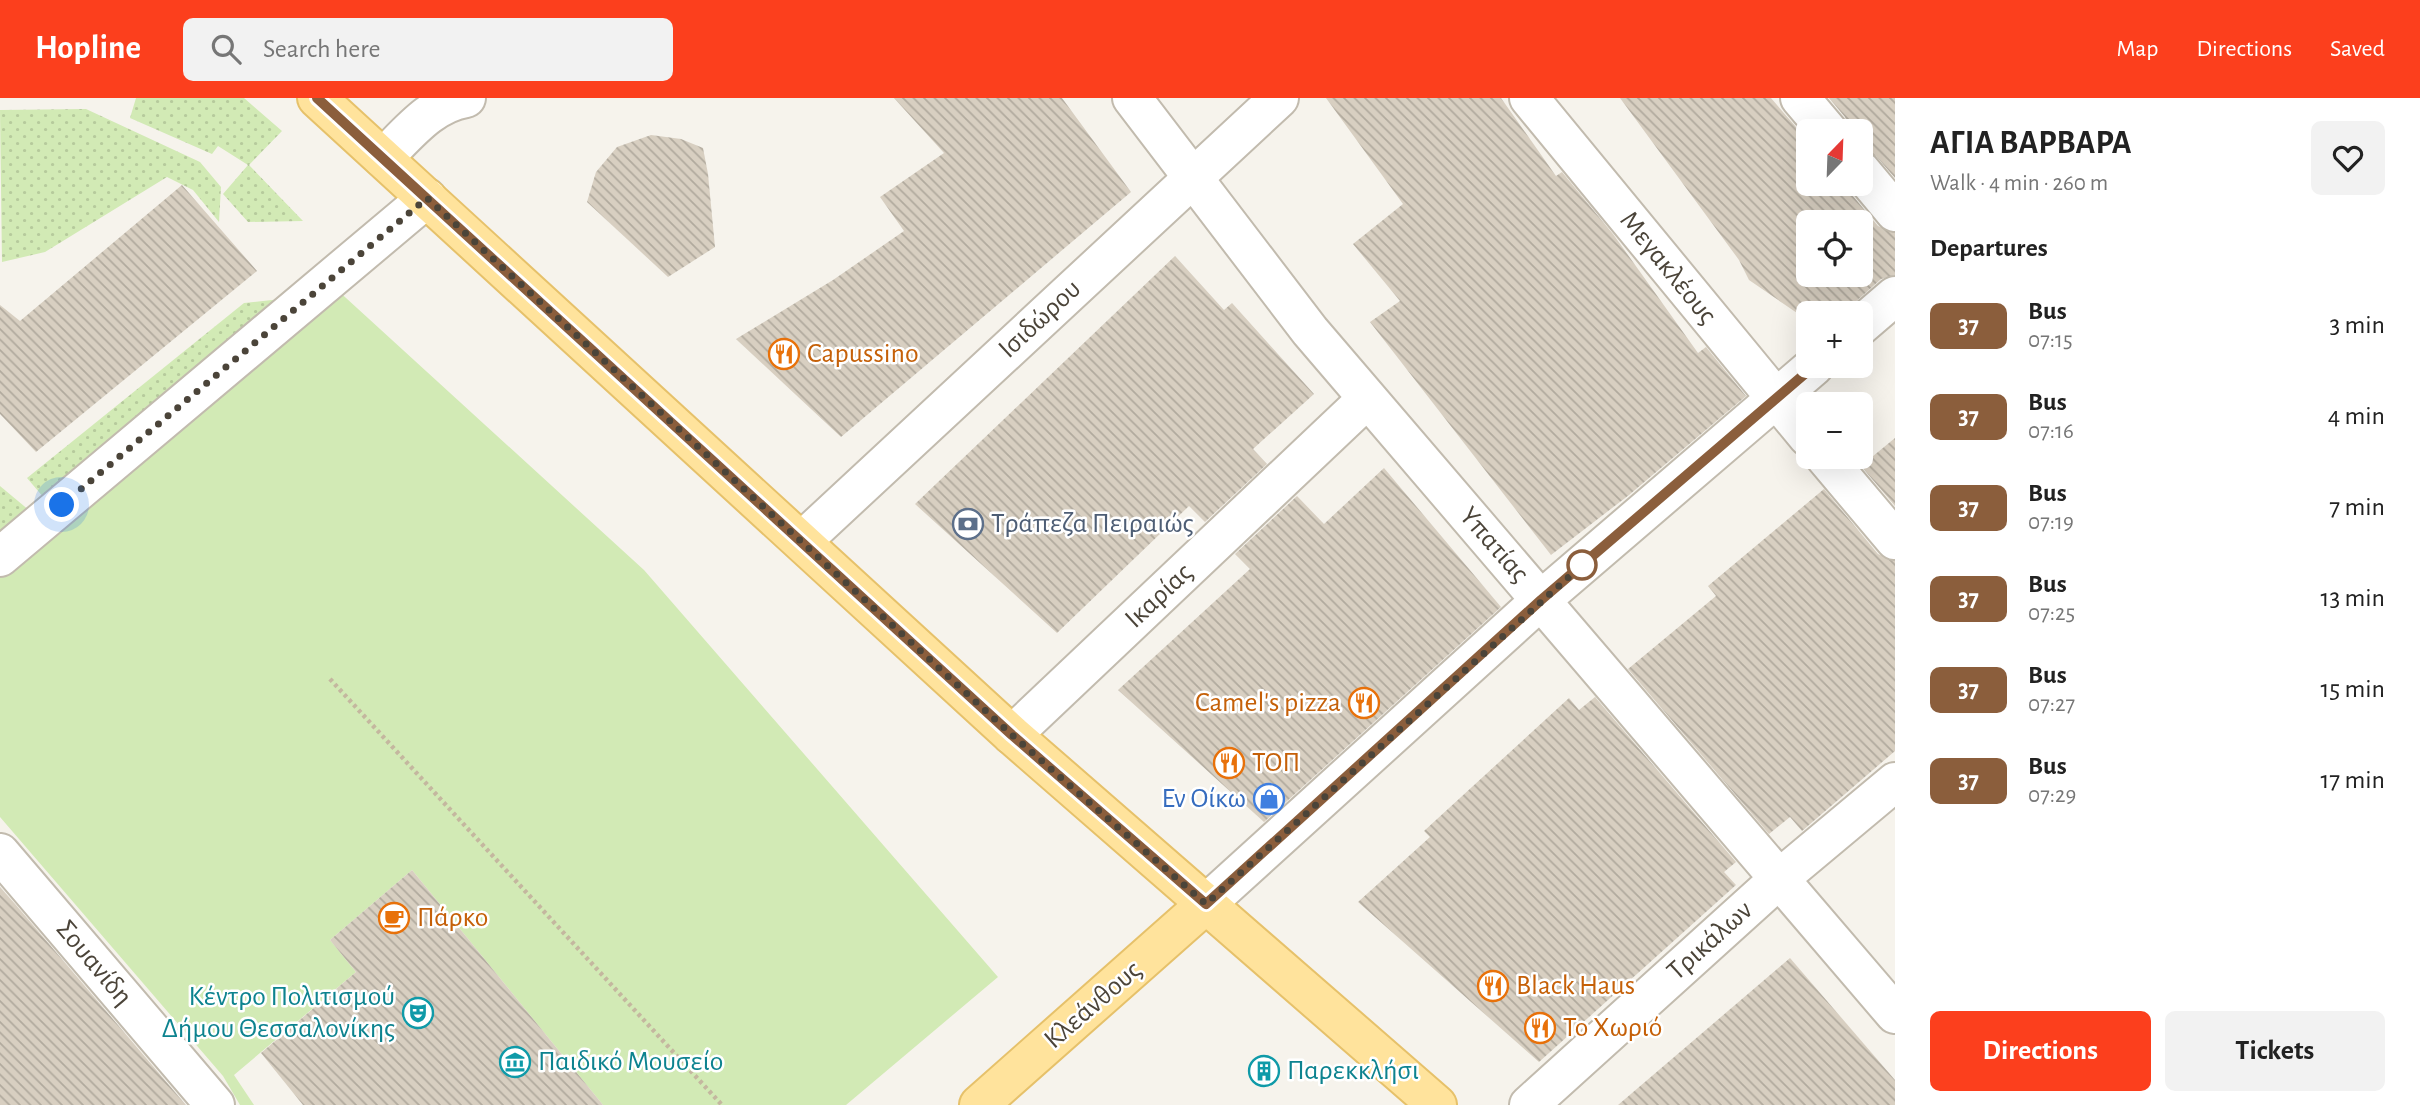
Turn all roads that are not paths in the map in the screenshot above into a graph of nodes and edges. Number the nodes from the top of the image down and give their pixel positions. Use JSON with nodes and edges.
{"nodes":[{"id":1,"x":317,"y":98,"type":"edge"},
{"id":2,"x":466,"y":98,"type":"edge"},
{"id":3,"x":1132,"y":98,"type":"edge"},
{"id":4,"x":1279,"y":98,"type":"edge"},
{"id":5,"x":1529,"y":98,"type":"edge"},
{"id":6,"x":1800,"y":98,"type":"edge"},
{"id":7,"x":1818,"y":119,"type":"edge"},
{"id":8,"x":383,"y":158,"type":"junction"},
{"id":9,"x":1193,"y":176,"type":"junction"},
{"id":10,"x":1873,"y":186,"type":"edge"},
{"id":11,"x":427,"y":198,"type":"junction"},
{"id":12,"x":1895,"y":212,"type":"edge"},
{"id":13,"x":1895,"y":296,"type":"edge"},
{"id":14,"x":1873,"y":315,"type":"edge"},
{"id":15,"x":1800,"y":378,"type":"edge"},
{"id":16,"x":1367,"y":399,"type":"junction"},
{"id":17,"x":1775,"y":399,"type":"junction"},
{"id":18,"x":1796,"y":423,"type":"edge"},
{"id":19,"x":1835,"y":469,"type":"edge"},
{"id":20,"x":1895,"y":540,"type":"edge"},
{"id":21,"x":802,"y":541,"type":"junction"},
{"id":22,"x":0,"y":557,"type":"edge"},
{"id":23,"x":1541,"y":600,"type":"junction"},
{"id":24,"x":1012,"y":735,"type":"junction"},
{"id":25,"x":1895,"y":782,"type":"edge"},
{"id":26,"x":0,"y":853,"type":"edge"},
{"id":27,"x":1779,"y":879,"type":"junction"},
{"id":28,"x":1206,"y":904,"type":"junction"},
{"id":29,"x":1895,"y":1014,"type":"edge"},
{"id":30,"x":215,"y":1105,"type":"edge"},
{"id":31,"x":979,"y":1105,"type":"edge"},
{"id":32,"x":1437,"y":1105,"type":"edge"},
{"id":33,"x":1529,"y":1105,"type":"edge"}],
"edges":[{"from":1,"to":8,"type":"main road"},
{"from":2,"to":8,"type":"street"},
{"from":3,"to":9,"type":"street","name":"Υπατίας"},
{"from":4,"to":9,"type":"street","name":"Ισιδώρου"},
{"from":5,"to":17,"type":"street","name":"Μεγακλέους"},
{"from":6,"to":7,"type":"street"},
{"from":8,"to":11,"type":"main road"},
{"from":9,"to":16,"type":"street","name":"Υπατίας"},
{"from":9,"to":21,"type":"street","name":"Ισιδώρου"},
{"from":10,"to":12,"type":"street"},
{"from":11,"to":21,"type":"main road"},
{"from":11,"to":22,"type":"street"},
{"from":13,"to":14,"type":"street"},
{"from":15,"to":17,"type":"street"},
{"from":16,"to":23,"type":"street","name":"Υπατίας"},
{"from":16,"to":24,"type":"street","name":"Ικαρίας"},
{"from":17,"to":18,"type":"street","name":"Μεγακλέους"},
{"from":17,"to":23,"type":"street"},
{"from":19,"to":20,"type":"street"},
{"from":21,"to":24,"type":"main road"},
{"from":23,"to":27,"type":"street","name":"Υπατίας"},
{"from":23,"to":28,"type":"street"},
{"from":24,"to":28,"type":"main road"},
{"from":25,"to":27,"type":"street","name":"Τρικάλων"},
{"from":26,"to":30,"type":"street","name":"Σουανίδη"},
{"from":27,"to":29,"type":"street","name":"Υπατίας"},
{"from":27,"to":33,"type":"street","name":"Τρικάλων"},
{"from":28,"to":31,"type":"main road","name":"Κλεάνθους"},
{"from":28,"to":32,"type":"main road"}]}
